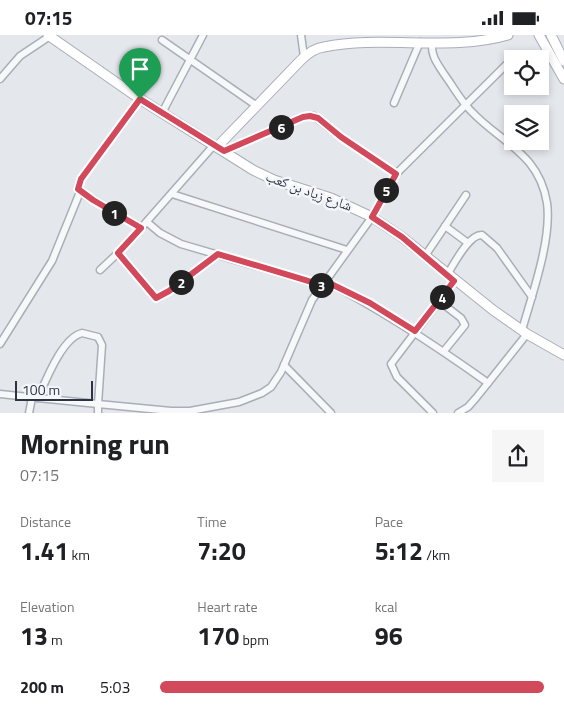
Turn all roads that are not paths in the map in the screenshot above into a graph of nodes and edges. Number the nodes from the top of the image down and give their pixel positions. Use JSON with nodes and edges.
{"nodes":[{"id":1,"x":203,"y":35,"type":"edge"},
{"id":2,"x":301,"y":35,"type":"edge"},
{"id":3,"x":508,"y":35,"type":"edge"},
{"id":4,"x":539,"y":35,"type":"edge"},
{"id":5,"x":551,"y":35,"type":"edge"},
{"id":6,"x":49,"y":36,"type":"edge"},
{"id":7,"x":493,"y":37,"type":"edge"},
{"id":8,"x":362,"y":39,"type":"edge"},
{"id":9,"x":405,"y":39,"type":"edge"},
{"id":10,"x":162,"y":40,"type":"dead end"},
{"id":11,"x":420,"y":42,"type":"junction"},
{"id":12,"x":432,"y":43,"type":"junction"},
{"id":13,"x":304,"y":57,"type":"junction"},
{"id":14,"x":190,"y":60,"type":"junction"},
{"id":15,"x":564,"y":61,"type":"edge"},
{"id":16,"x":504,"y":67,"type":"edge"},
{"id":17,"x":0,"y":79,"type":"edge"},
{"id":18,"x":564,"y":79,"type":"edge"},
{"id":19,"x":140,"y":99,"type":"junction"},
{"id":20,"x":394,"y":103,"type":"dead end"},
{"id":21,"x":466,"y":105,"type":"junction"},
{"id":22,"x":257,"y":106,"type":"junction"},
{"id":23,"x":162,"y":113,"type":"junction"},
{"id":24,"x":218,"y":148,"type":"junction"},
{"id":25,"x":396,"y":174,"type":"junction"},
{"id":26,"x":80,"y":192,"type":"junction"},
{"id":27,"x":172,"y":193,"type":"junction"},
{"id":28,"x":466,"y":195,"type":"dead end"},
{"id":29,"x":372,"y":217,"type":"junction"},
{"id":30,"x":147,"y":222,"type":"junction"},
{"id":31,"x":445,"y":226,"type":"junction"},
{"id":32,"x":141,"y":228,"type":"junction"},
{"id":33,"x":468,"y":243,"type":"junction"},
{"id":34,"x":347,"y":249,"type":"junction"},
{"id":35,"x":118,"y":253,"type":"junction"},
{"id":36,"x":218,"y":254,"type":"junction"},
{"id":37,"x":425,"y":256,"type":"junction"},
{"id":38,"x":100,"y":270,"type":"dead end"},
{"id":39,"x":451,"y":278,"type":"junction"},
{"id":40,"x":323,"y":283,"type":"junction"},
{"id":41,"x":532,"y":297,"type":"junction"},
{"id":42,"x":439,"y":301,"type":"junction"},
{"id":43,"x":415,"y":331,"type":"junction"},
{"id":44,"x":524,"y":332,"type":"junction"},
{"id":45,"x":0,"y":344,"type":"edge"},
{"id":46,"x":444,"y":351,"type":"junction"},
{"id":47,"x":564,"y":355,"type":"edge"},
{"id":48,"x":284,"y":365,"type":"junction"},
{"id":49,"x":488,"y":383,"type":"junction"},
{"id":50,"x":0,"y":394,"type":"edge"},
{"id":51,"x":35,"y":398,"type":"junction"},
{"id":52,"x":98,"y":404,"type":"junction"},
{"id":53,"x":211,"y":410,"type":"edge"},
{"id":54,"x":196,"y":411,"type":"edge"},
{"id":55,"x":29,"y":413,"type":"edge"},
{"id":56,"x":98,"y":413,"type":"edge"},
{"id":57,"x":331,"y":413,"type":"edge"},
{"id":58,"x":433,"y":413,"type":"edge"},
{"id":59,"x":458,"y":413,"type":"edge"}],
"edges":[{"from":1,"to":14,"type":"street"},
{"from":2,"to":13,"type":"street"},
{"from":3,"to":7,"type":"street"},
{"from":4,"to":18,"type":"street"},
{"from":5,"to":15,"type":"street"},
{"from":6,"to":17,"type":"street"},
{"from":6,"to":19,"type":"street","name":"شارع زياد بن كعب"},
{"from":7,"to":12,"type":"street"},
{"from":8,"to":9,"type":"street"},
{"from":8,"to":13,"type":"street"},
{"from":9,"to":11,"type":"street"},
{"from":10,"to":14,"type":"street"},
{"from":11,"to":12,"type":"street"},
{"from":11,"to":20,"type":"street"},
{"from":12,"to":21,"type":"street"},
{"from":13,"to":22,"type":"street"},
{"from":14,"to":22,"type":"street"},
{"from":14,"to":23,"type":"street"},
{"from":16,"to":21,"type":"street"},
{"from":19,"to":23,"type":"street","name":"شارع زياد بن كعب"},
{"from":19,"to":26,"type":"street"},
{"from":21,"to":25,"type":"street"},
{"from":21,"to":41,"type":"street"},
{"from":22,"to":24,"type":"street"},
{"from":23,"to":24,"type":"street","name":"شارع زياد بن كعب"},
{"from":24,"to":25,"type":"street"},
{"from":24,"to":27,"type":"street"},
{"from":24,"to":29,"type":"street","name":"شارع زياد بن كعب"},
{"from":25,"to":29,"type":"street"},
{"from":26,"to":32,"type":"street"},
{"from":26,"to":45,"type":"street"},
{"from":27,"to":30,"type":"street"},
{"from":27,"to":34,"type":"street"},
{"from":28,"to":31,"type":"street"},
{"from":29,"to":34,"type":"street"},
{"from":29,"to":37,"type":"street","name":"شارع زياد بن كعب"},
{"from":30,"to":32,"type":"street"},
{"from":30,"to":36,"type":"street"},
{"from":31,"to":33,"type":"street"},
{"from":31,"to":37,"type":"street"},
{"from":32,"to":35,"type":"street"},
{"from":33,"to":39,"type":"street"},
{"from":33,"to":41,"type":"street"},
{"from":34,"to":40,"type":"street"},
{"from":35,"to":36,"type":"street"},
{"from":35,"to":38,"type":"street"},
{"from":36,"to":40,"type":"street"},
{"from":37,"to":39,"type":"street","name":"شارع زياد بن كعب"},
{"from":39,"to":42,"type":"street"},
{"from":39,"to":44,"type":"street","name":"شارع زياد بن كعب"},
{"from":40,"to":43,"type":"street"},
{"from":40,"to":48,"type":"street"},
{"from":41,"to":44,"type":"street"},
{"from":42,"to":43,"type":"street"},
{"from":42,"to":46,"type":"street"},
{"from":43,"to":46,"type":"street"},
{"from":43,"to":58,"type":"street"},
{"from":44,"to":47,"type":"street","name":"شارع زياد بن كعب"},
{"from":44,"to":49,"type":"street"},
{"from":46,"to":49,"type":"street"},
{"from":48,"to":53,"type":"street"},
{"from":48,"to":57,"type":"street"},
{"from":49,"to":59,"type":"street"},
{"from":50,"to":51,"type":"street"},
{"from":51,"to":52,"type":"street"},
{"from":51,"to":52,"type":"street"},
{"from":51,"to":55,"type":"street"},
{"from":52,"to":54,"type":"street"},
{"from":52,"to":56,"type":"street"},
{"from":53,"to":54,"type":"street"}]}
